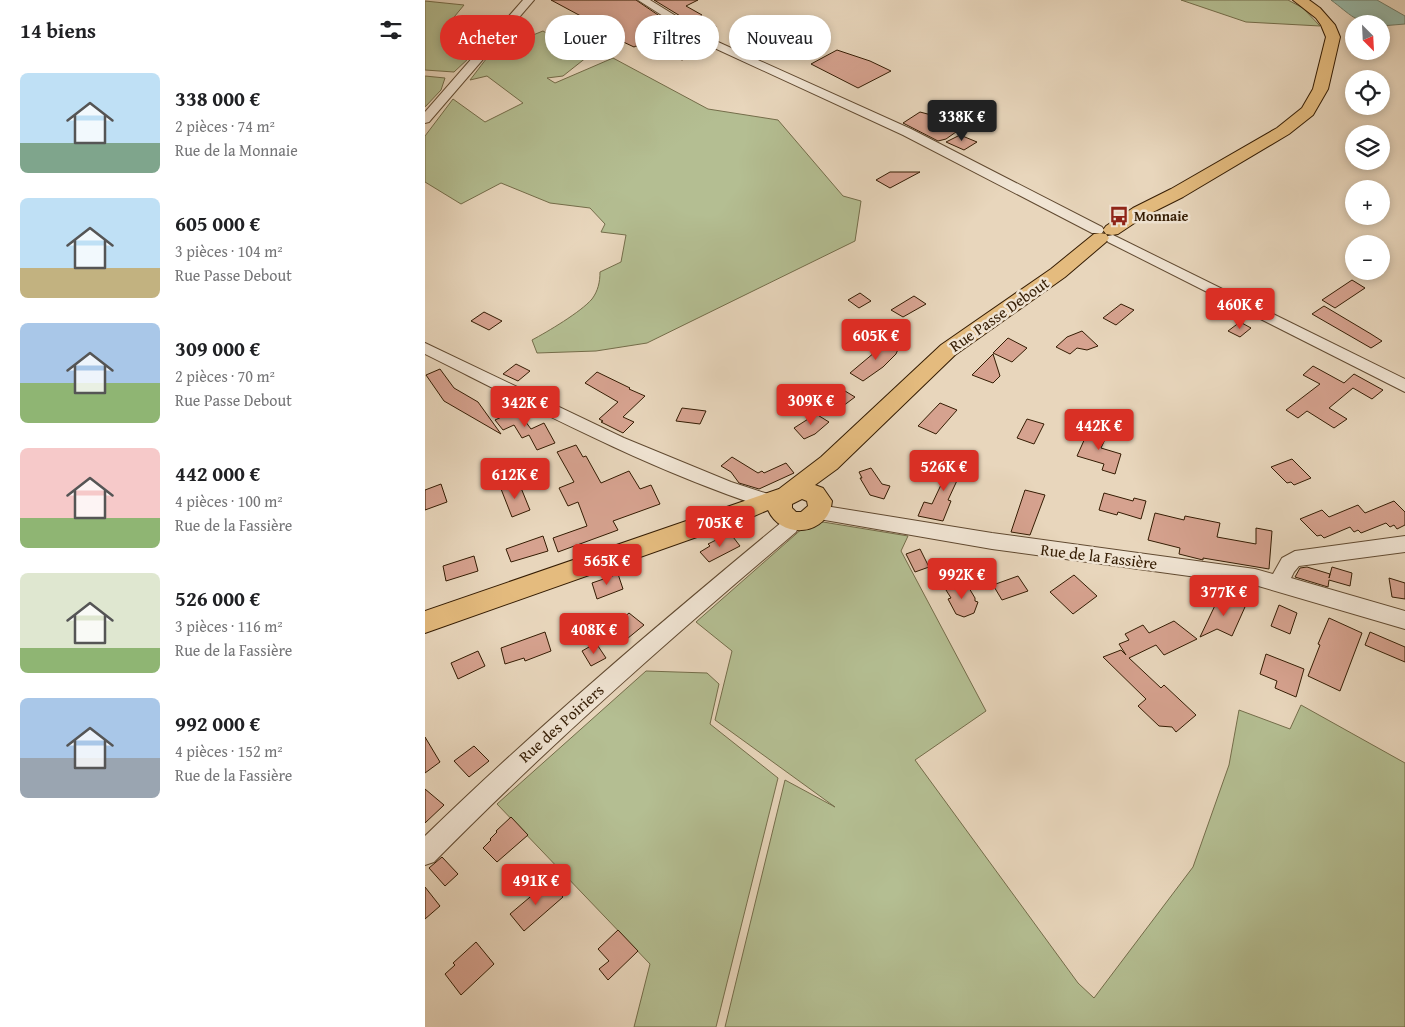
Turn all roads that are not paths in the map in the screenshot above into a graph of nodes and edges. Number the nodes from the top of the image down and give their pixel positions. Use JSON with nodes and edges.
{"nodes":[{"id":1,"x":529,"y":0,"type":"edge"},
{"id":2,"x":643,"y":0,"type":"edge"},
{"id":3,"x":1300,"y":0,"type":"edge"},
{"id":4,"x":425,"y":119,"type":"edge"},
{"id":5,"x":1105,"y":234,"type":"junction"},
{"id":6,"x":425,"y":348,"type":"edge"},
{"id":7,"x":1405,"y":386,"type":"edge"},
{"id":8,"x":829,"y":463,"type":"junction"},
{"id":9,"x":783,"y":504,"type":"junction"},
{"id":10,"x":818,"y":504,"type":"junction"},
{"id":11,"x":1405,"y":544,"type":"edge"},
{"id":12,"x":1279,"y":584,"type":"junction"},
{"id":13,"x":1405,"y":620,"type":"edge"},
{"id":14,"x":425,"y":622,"type":"edge"},
{"id":15,"x":425,"y":853,"type":"edge"}],
"edges":[{"from":1,"to":4,"type":"street"},
{"from":2,"to":5,"type":"street"},
{"from":3,"to":5,"type":"main road","name":"Rue Passe Debout"},
{"from":5,"to":7,"type":"street"},
{"from":5,"to":8,"type":"main road","name":"Rue Passe Debout"},
{"from":6,"to":9,"type":"street"},
{"from":8,"to":9,"type":"main road","name":"Rue Passe Debout"},
{"from":8,"to":10,"type":"main road"},
{"from":9,"to":10,"type":"main road"},
{"from":9,"to":14,"type":"main road"},
{"from":9,"to":15,"type":"street","name":"Rue des Poiriers"},
{"from":10,"to":12,"type":"street","name":"Rue de la Fassière"},
{"from":11,"to":12,"type":"street"},
{"from":12,"to":13,"type":"street","name":"Rue de la Fassière"}]}
